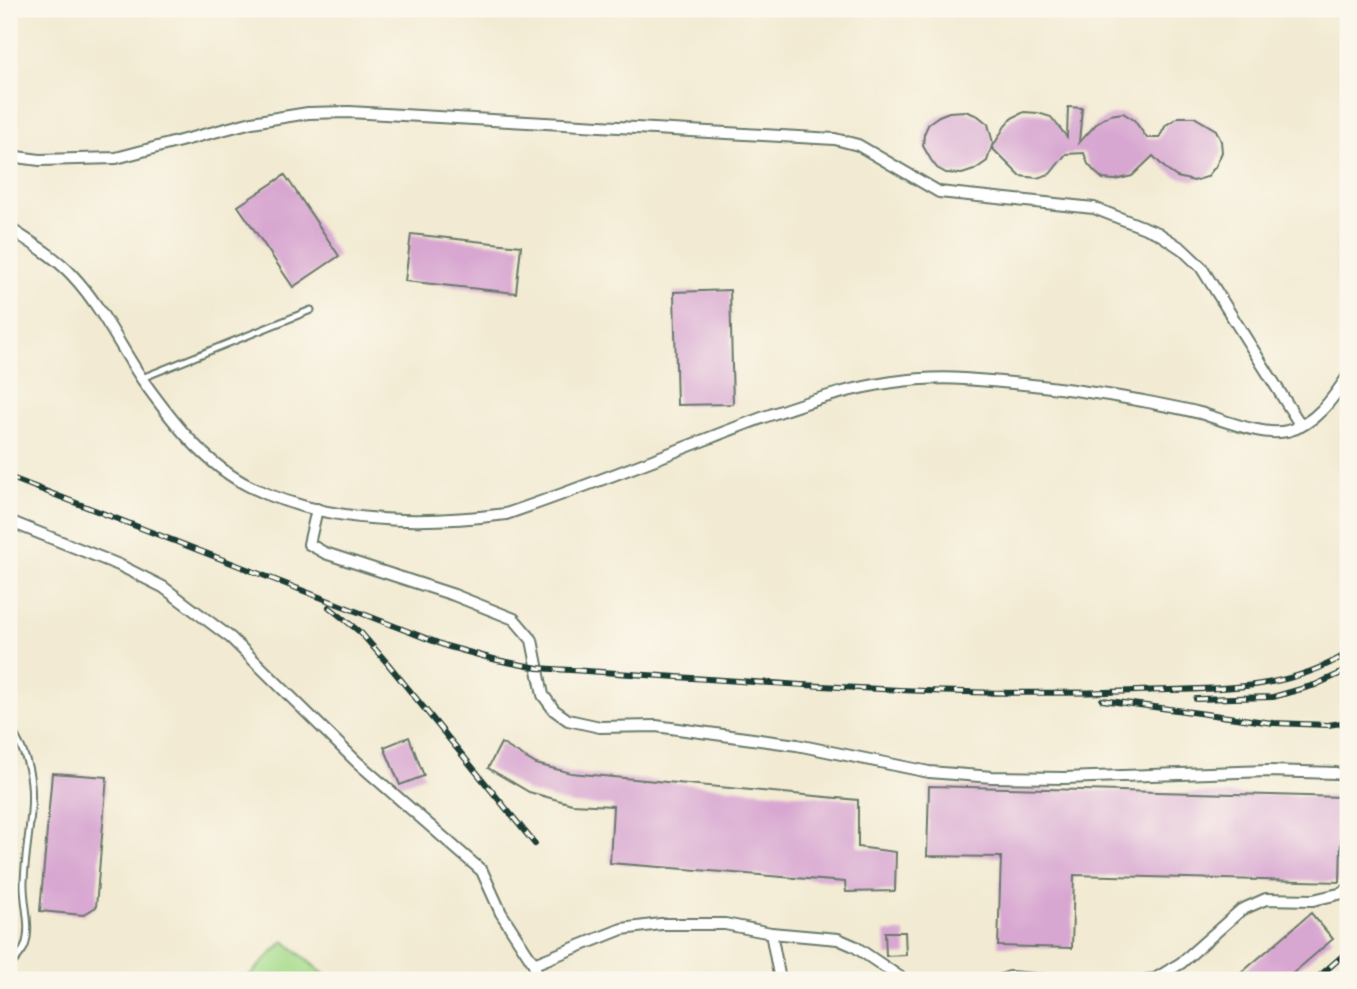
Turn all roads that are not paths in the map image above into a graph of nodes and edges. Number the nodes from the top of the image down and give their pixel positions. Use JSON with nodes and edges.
{"nodes":[{"id":1,"x":9,"y":156,"type":"edge"},
{"id":2,"x":9,"y":228,"type":"edge"},
{"id":3,"x":311,"y":310,"type":"dead end"},
{"id":4,"x":1348,"y":376,"type":"edge"},
{"id":5,"x":142,"y":378,"type":"junction"},
{"id":6,"x":1301,"y":426,"type":"junction"},
{"id":7,"x":317,"y":509,"type":"junction"},
{"id":8,"x":9,"y":521,"type":"edge"},
{"id":9,"x":9,"y":727,"type":"edge"},
{"id":10,"x":1348,"y":776,"type":"edge"},
{"id":11,"x":1348,"y":889,"type":"edge"},
{"id":12,"x":771,"y":933,"type":"junction"},
{"id":13,"x":534,"y":964,"type":"junction"},
{"id":14,"x":9,"y":967,"type":"edge"},
{"id":15,"x":538,"y":980,"type":"edge"},
{"id":16,"x":780,"y":980,"type":"edge"},
{"id":17,"x":904,"y":980,"type":"edge"},
{"id":18,"x":1001,"y":980,"type":"edge"},
{"id":19,"x":1048,"y":980,"type":"edge"},
{"id":20,"x":1146,"y":980,"type":"edge"}],
"edges":[{"from":1,"to":6,"type":"street"},
{"from":2,"to":5,"type":"street"},
{"from":3,"to":5,"type":"lane"},
{"from":4,"to":6,"type":"street"},
{"from":5,"to":7,"type":"street"},
{"from":6,"to":7,"type":"street"},
{"from":7,"to":10,"type":"street"},
{"from":8,"to":13,"type":"street"},
{"from":9,"to":14,"type":"lane"},
{"from":11,"to":20,"type":"street"},
{"from":12,"to":13,"type":"street"},
{"from":12,"to":16,"type":"street"},
{"from":12,"to":17,"type":"street"},
{"from":13,"to":15,"type":"street"},
{"from":18,"to":19,"type":"street"}]}
